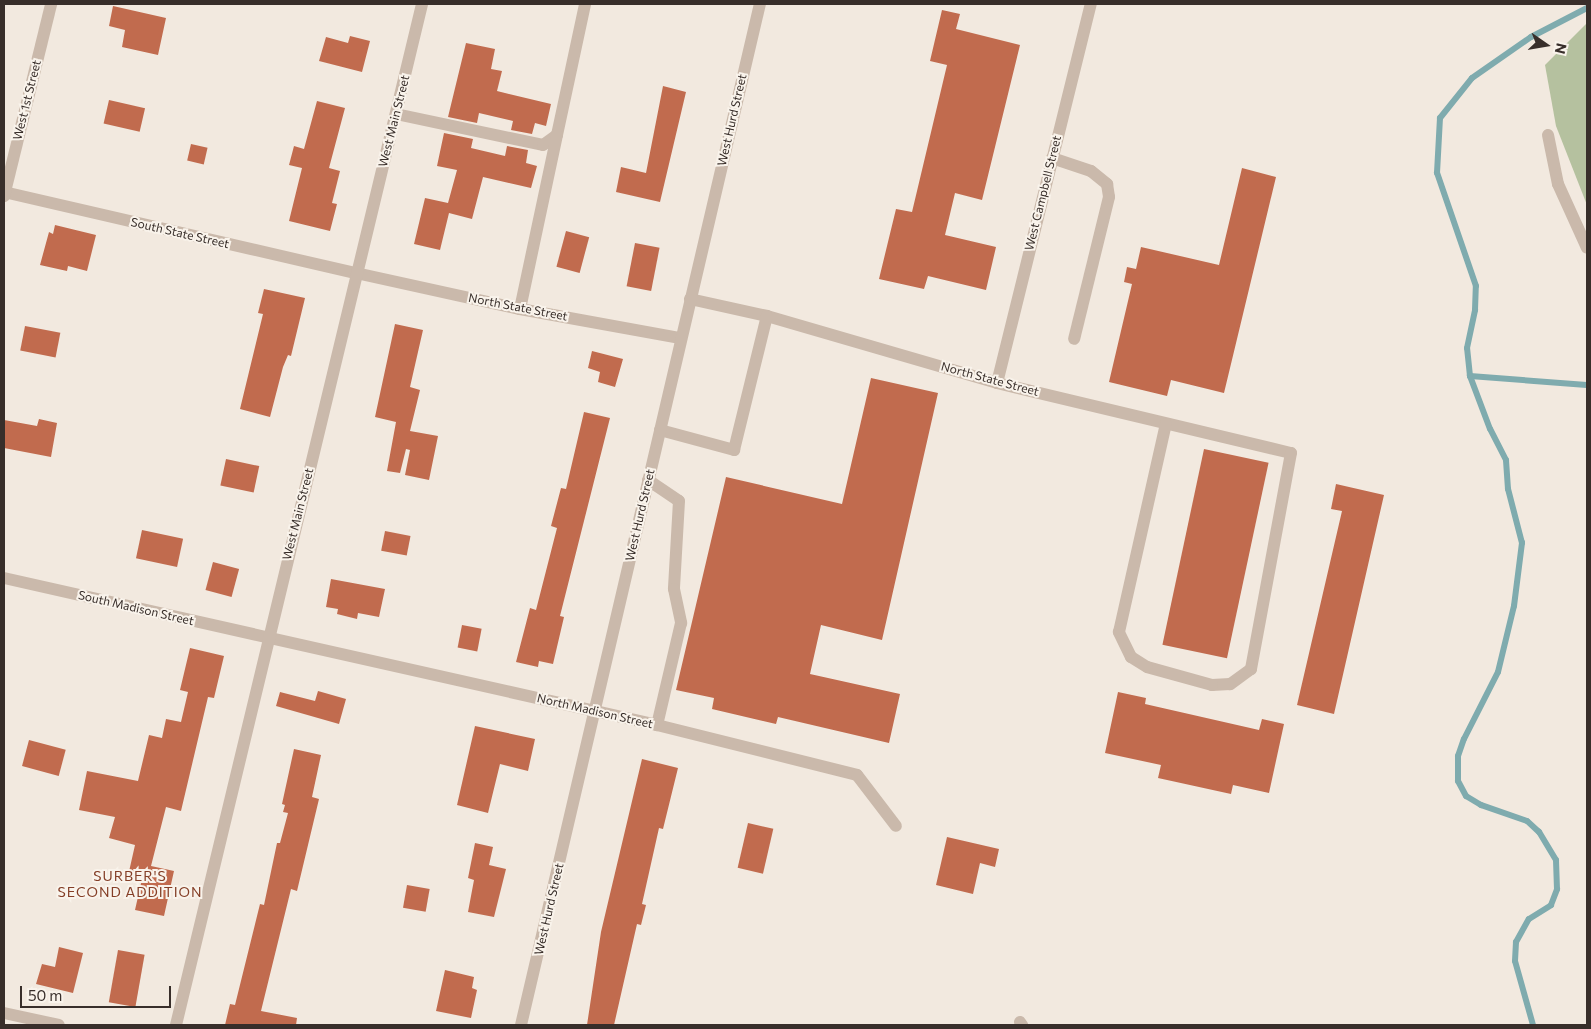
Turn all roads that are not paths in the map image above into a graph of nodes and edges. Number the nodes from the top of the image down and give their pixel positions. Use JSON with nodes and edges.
{"nodes":[{"id":1,"x":50,"y":4,"type":"edge"},
{"id":2,"x":422,"y":4,"type":"edge"},
{"id":3,"x":585,"y":4,"type":"edge"},
{"id":4,"x":760,"y":4,"type":"edge"},
{"id":5,"x":1091,"y":4,"type":"edge"},
{"id":6,"x":396,"y":114,"type":"junction"},
{"id":7,"x":557,"y":135,"type":"junction"},
{"id":8,"x":1548,"y":135,"type":"dead end"},
{"id":9,"x":1052,"y":158,"type":"junction"},
{"id":10,"x":4,"y":193,"type":"edge"},
{"id":11,"x":1587,"y":248,"type":"edge"},
{"id":12,"x":356,"y":274,"type":"junction"},
{"id":13,"x":690,"y":299,"type":"junction"},
{"id":14,"x":520,"y":309,"type":"junction"},
{"id":15,"x":767,"y":316,"type":"junction"},
{"id":16,"x":680,"y":338,"type":"junction"},
{"id":17,"x":1074,"y":340,"type":"dead end"},
{"id":18,"x":997,"y":383,"type":"junction"},
{"id":19,"x":1166,"y":424,"type":"junction"},
{"id":20,"x":660,"y":430,"type":"junction"},
{"id":21,"x":648,"y":480,"type":"junction"},
{"id":22,"x":4,"y":578,"type":"edge"},
{"id":23,"x":269,"y":637,"type":"junction"},
{"id":24,"x":596,"y":712,"type":"junction"},
{"id":25,"x":657,"y":725,"type":"junction"},
{"id":26,"x":896,"y":826,"type":"dead end"},
{"id":27,"x":4,"y":1013,"type":"edge"},
{"id":28,"x":59,"y":1025,"type":"edge"},
{"id":29,"x":176,"y":1025,"type":"edge"},
{"id":30,"x":521,"y":1025,"type":"edge"}],
"edges":[{"from":1,"to":10,"type":"street","name":"West 1st Street"},
{"from":2,"to":6,"type":"street","name":"West Main Street"},
{"from":3,"to":7,"type":"street"},
{"from":4,"to":13,"type":"street","name":"West Hurd Street"},
{"from":5,"to":9,"type":"street","name":"West Campbell Street"},
{"from":6,"to":7,"type":"street"},
{"from":6,"to":12,"type":"street","name":"West Main Street"},
{"from":7,"to":14,"type":"street"},
{"from":8,"to":11,"type":"street"},
{"from":9,"to":17,"type":"street"},
{"from":9,"to":18,"type":"street","name":"West Campbell Street"},
{"from":10,"to":12,"type":"street","name":"South State Street"},
{"from":12,"to":14,"type":"street","name":"North State Street"},
{"from":12,"to":23,"type":"street","name":"West Main Street"},
{"from":13,"to":15,"type":"street","name":"North State Street"},
{"from":13,"to":16,"type":"street","name":"West Hurd Street"},
{"from":14,"to":16,"type":"street","name":"North State Street"},
{"from":15,"to":18,"type":"street","name":"North State Street"},
{"from":15,"to":20,"type":"street"},
{"from":16,"to":20,"type":"street","name":"West Hurd Street"},
{"from":18,"to":19,"type":"street","name":"North State Street"},
{"from":19,"to":19,"type":"street","name":"North State Street"},
{"from":20,"to":21,"type":"street","name":"West Hurd Street"},
{"from":21,"to":24,"type":"street","name":"West Hurd Street"},
{"from":21,"to":25,"type":"street"},
{"from":22,"to":23,"type":"street","name":"South Madison Street"},
{"from":23,"to":24,"type":"street","name":"North Madison Street"},
{"from":23,"to":29,"type":"street","name":"West Main Street"},
{"from":24,"to":25,"type":"street","name":"North Madison Street"},
{"from":24,"to":30,"type":"street","name":"West Hurd Street"},
{"from":25,"to":26,"type":"street","name":"North Madison Street"},
{"from":27,"to":28,"type":"street"}]}
